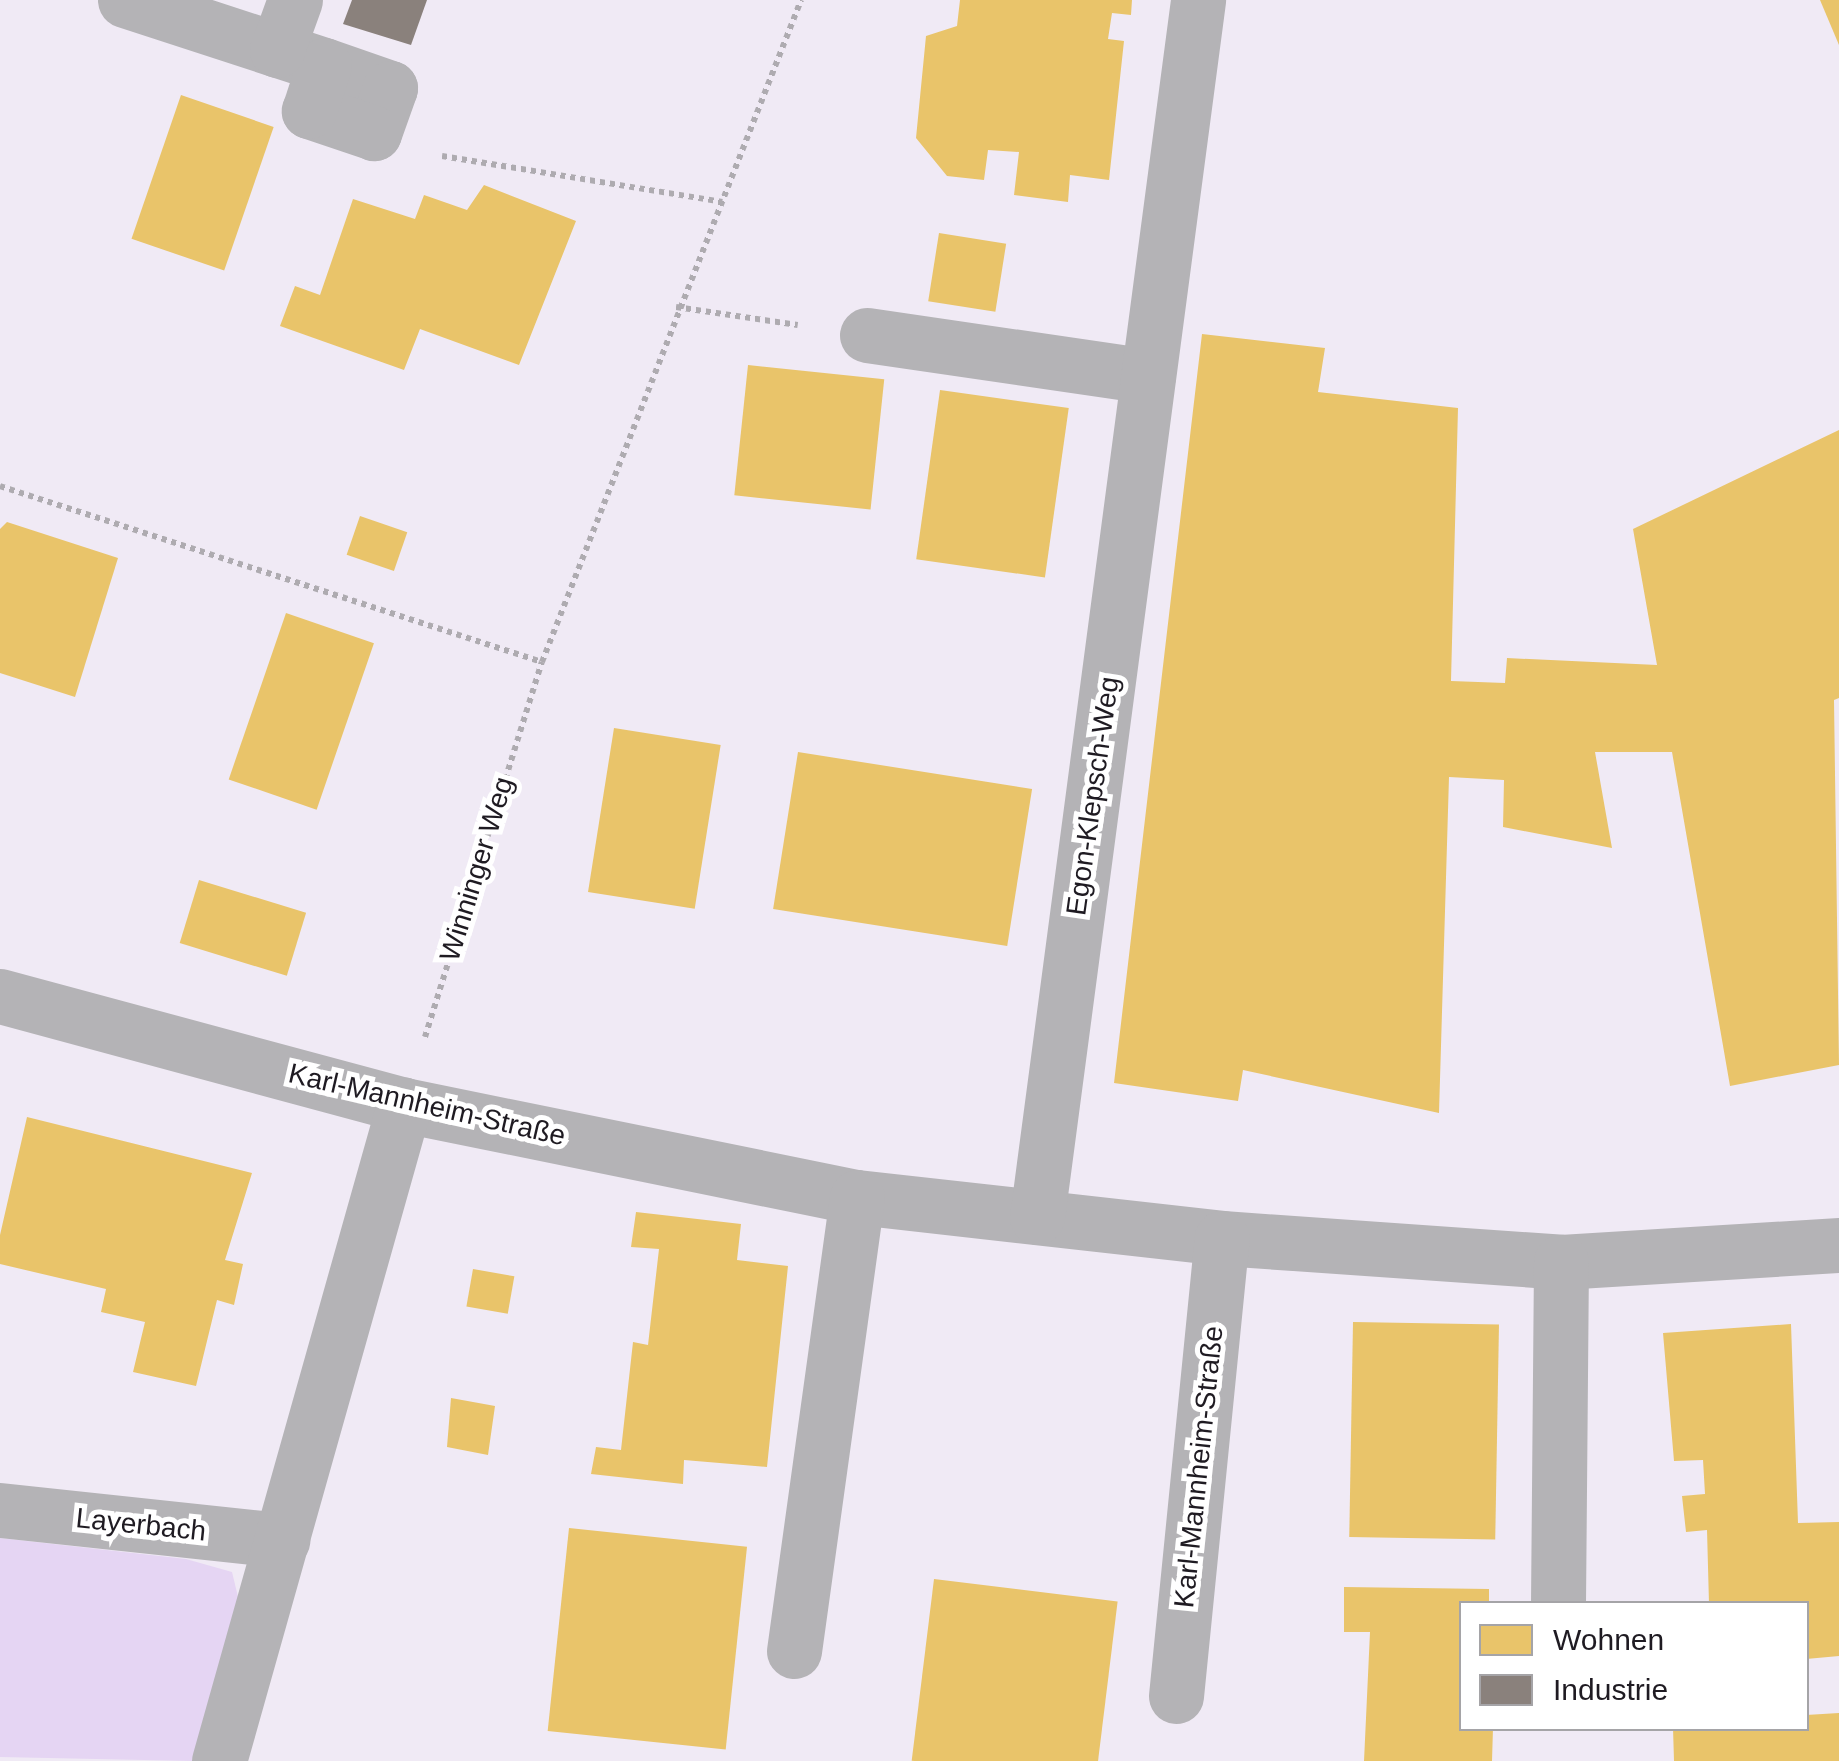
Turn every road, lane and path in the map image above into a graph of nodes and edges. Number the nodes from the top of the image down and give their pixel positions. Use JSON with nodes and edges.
{"nodes":[{"id":1,"x":125,"y":0,"type":"edge"},
{"id":2,"x":295,"y":0,"type":"edge"},
{"id":3,"x":801,"y":0,"type":"edge"},
{"id":4,"x":1198,"y":0,"type":"edge"},
{"id":5,"x":300,"y":58,"type":"junction"},
{"id":6,"x":374,"y":133,"type":"joint"},
{"id":7,"x":722,"y":202,"type":"junction"},
{"id":8,"x":676,"y":307,"type":"junction"},
{"id":9,"x":867,"y":335,"type":"joint"},
{"id":10,"x":1148,"y":376,"type":"junction"},
{"id":11,"x":0,"y":486,"type":"edge"},
{"id":12,"x":542,"y":662,"type":"junction"},
{"id":13,"x":0,"y":996,"type":"edge"},
{"id":14,"x":404,"y":1105,"type":"junction"},
{"id":15,"x":857,"y":1197,"type":"junction"},
{"id":16,"x":1037,"y":1217,"type":"junction"},
{"id":17,"x":1222,"y":1238,"type":"junction"},
{"id":18,"x":1839,"y":1245,"type":"edge"},
{"id":19,"x":1561,"y":1262,"type":"junction"},
{"id":20,"x":0,"y":1510,"type":"edge"},
{"id":21,"x":282,"y":1540,"type":"junction"},
{"id":22,"x":1558,"y":1601,"type":"edge"},
{"id":23,"x":794,"y":1651,"type":"dead end"},
{"id":24,"x":1176,"y":1696,"type":"dead end"},
{"id":25,"x":219,"y":1761,"type":"edge"}],
"edges":[{"from":1,"to":5,"type":"street"},
{"from":2,"to":5,"type":"street"},
{"from":3,"to":7,"type":"path","name":"Winninger Weg"},
{"from":4,"to":10,"type":"street","name":"Egon-Klepsch-Weg"},
{"from":5,"to":6,"type":"street"},
{"from":6,"to":7,"type":"path"},
{"from":7,"to":8,"type":"path","name":"Winninger Weg"},
{"from":8,"to":9,"type":"path"},
{"from":8,"to":12,"type":"path","name":"Winninger Weg"},
{"from":9,"to":10,"type":"street"},
{"from":10,"to":16,"type":"street","name":"Egon-Klepsch-Weg"},
{"from":11,"to":12,"type":"path"},
{"from":12,"to":14,"type":"path","name":"Winninger Weg"},
{"from":13,"to":14,"type":"street","name":"Karl-Mannheim-Straße"},
{"from":14,"to":15,"type":"street","name":"Karl-Mannheim-Straße"},
{"from":14,"to":21,"type":"street"},
{"from":15,"to":16,"type":"street","name":"Karl-Mannheim-Straße"},
{"from":15,"to":23,"type":"street"},
{"from":16,"to":17,"type":"street","name":"Karl-Mannheim-Straße"},
{"from":17,"to":19,"type":"street","name":"Karl-Mannheim-Straße"},
{"from":17,"to":24,"type":"street","name":"Karl-Mannheim-Straße"},
{"from":18,"to":19,"type":"street","name":"Karl-Mannheim-Straße"},
{"from":19,"to":22,"type":"street"},
{"from":20,"to":21,"type":"street","name":"Layerbach"},
{"from":21,"to":25,"type":"street"}]}
